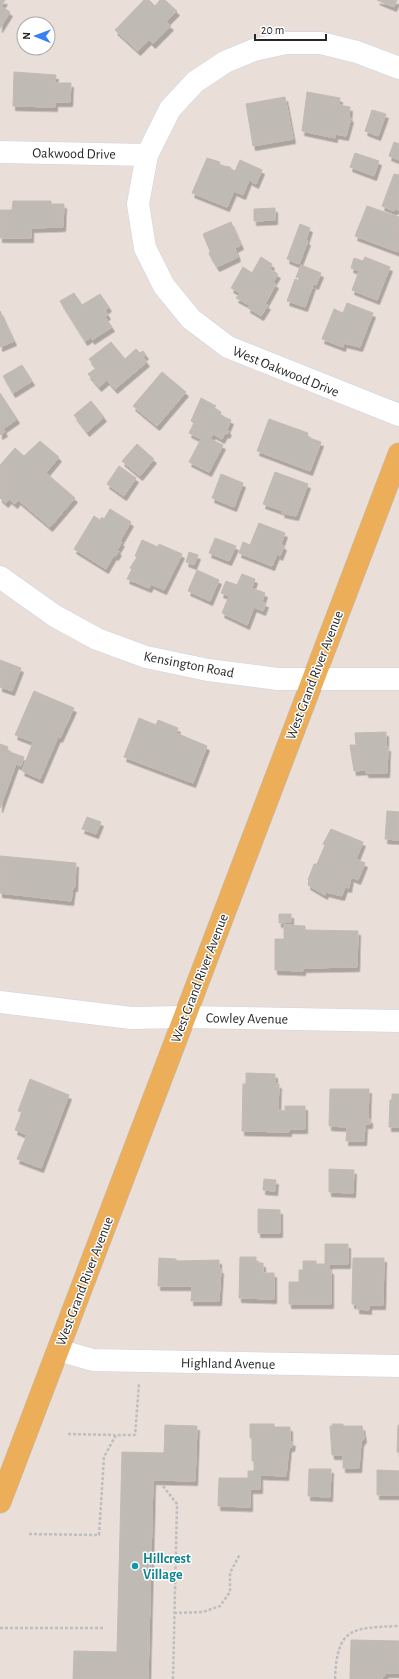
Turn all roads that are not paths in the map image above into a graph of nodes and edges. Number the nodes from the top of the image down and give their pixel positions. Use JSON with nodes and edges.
{"nodes":[{"id":1,"x":399,"y":68,"type":"edge"},
{"id":2,"x":0,"y":152,"type":"edge"},
{"id":3,"x":148,"y":155,"type":"junction"},
{"id":4,"x":399,"y":416,"type":"edge"},
{"id":5,"x":399,"y":454,"type":"edge"},
{"id":6,"x":0,"y":577,"type":"edge"},
{"id":7,"x":313,"y":679,"type":"junction"},
{"id":8,"x":399,"y":679,"type":"edge"},
{"id":9,"x":0,"y":1002,"type":"edge"},
{"id":10,"x":185,"y":1017,"type":"junction"},
{"id":11,"x":399,"y":1021,"type":"edge"},
{"id":12,"x":58,"y":1350,"type":"junction"},
{"id":13,"x":399,"y":1366,"type":"edge"},
{"id":14,"x":0,"y":1502,"type":"edge"}],
"edges":[{"from":1,"to":3,"type":"street","name":"West Oakwood Drive"},
{"from":2,"to":3,"type":"street","name":"Oakwood Drive"},
{"from":3,"to":4,"type":"street","name":"West Oakwood Drive"},
{"from":5,"to":7,"type":"main road","name":"West Grand River Avenue"},
{"from":6,"to":7,"type":"street","name":"Kensington Road"},
{"from":7,"to":8,"type":"street","name":"Kensington Road"},
{"from":7,"to":10,"type":"main road","name":"West Grand River Avenue"},
{"from":9,"to":10,"type":"street","name":"Cowley Avenue"},
{"from":10,"to":11,"type":"street","name":"Cowley Avenue"},
{"from":10,"to":12,"type":"main road","name":"West Grand River Avenue"},
{"from":12,"to":13,"type":"street","name":"Highland Avenue"},
{"from":12,"to":14,"type":"main road","name":"West Grand River Avenue"}]}
